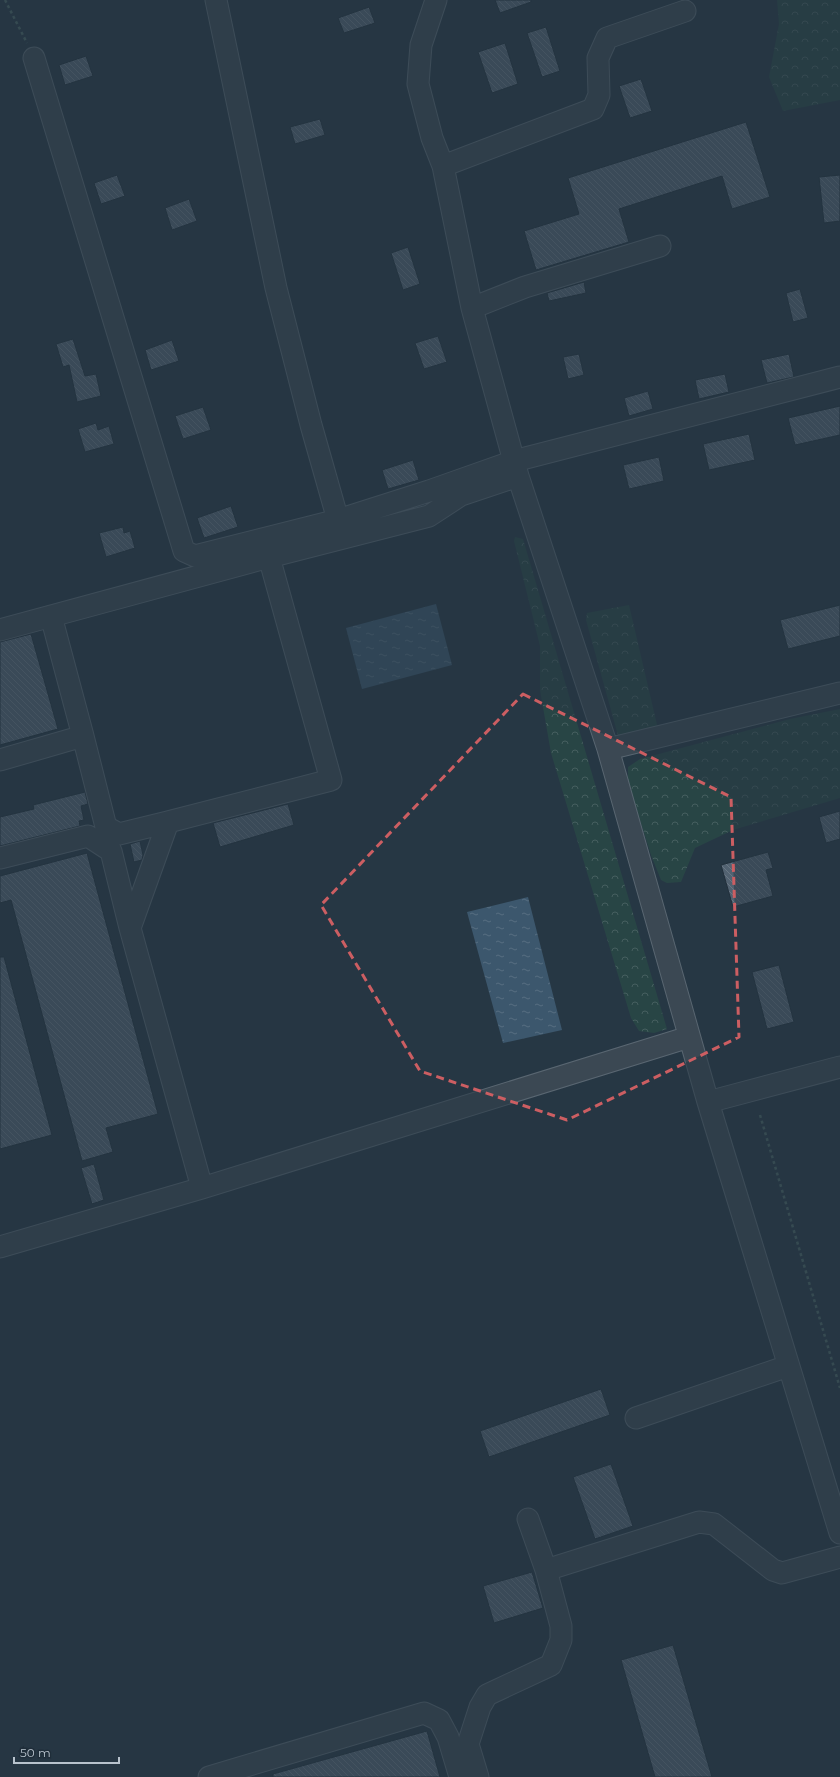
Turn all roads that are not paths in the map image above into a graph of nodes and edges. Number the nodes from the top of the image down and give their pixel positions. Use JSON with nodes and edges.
{"nodes":[{"id":1,"x":216,"y":0,"type":"edge"},
{"id":2,"x":436,"y":0,"type":"edge"},
{"id":3,"x":685,"y":11,"type":"dead end"},
{"id":4,"x":34,"y":58,"type":"road end"},
{"id":5,"x":442,"y":166,"type":"junction"},
{"id":6,"x":660,"y":246,"type":"dead end"},
{"id":7,"x":472,"y":308,"type":"junction"},
{"id":8,"x":840,"y":377,"type":"edge"},
{"id":9,"x":516,"y":469,"type":"junction"},
{"id":10,"x":338,"y":520,"type":"junction"},
{"id":11,"x":269,"y":558,"type":"junction"},
{"id":12,"x":51,"y":616,"type":"junction"},
{"id":13,"x":0,"y":630,"type":"edge"},
{"id":14,"x":840,"y":693,"type":"edge"},
{"id":15,"x":83,"y":736,"type":"junction"},
{"id":16,"x":608,"y":749,"type":"junction"},
{"id":17,"x":0,"y":760,"type":"edge"},
{"id":18,"x":168,"y":822,"type":"junction"},
{"id":19,"x":0,"y":858,"type":"edge"},
{"id":20,"x":130,"y":928,"type":"junction"},
{"id":21,"x":689,"y":1037,"type":"junction"},
{"id":22,"x":840,"y":1067,"type":"edge"},
{"id":23,"x":708,"y":1102,"type":"junction"},
{"id":24,"x":202,"y":1188,"type":"junction"},
{"id":25,"x":0,"y":1247,"type":"edge"},
{"id":26,"x":788,"y":1366,"type":"junction"},
{"id":27,"x":636,"y":1418,"type":"dead end"},
{"id":28,"x":835,"y":1498,"type":"edge"},
{"id":29,"x":528,"y":1519,"type":"dead end"},
{"id":30,"x":840,"y":1533,"type":"edge"},
{"id":31,"x":840,"y":1557,"type":"edge"},
{"id":32,"x":546,"y":1570,"type":"junction"},
{"id":33,"x":209,"y":1777,"type":"edge"},
{"id":34,"x":460,"y":1777,"type":"edge"},
{"id":35,"x":478,"y":1777,"type":"edge"}],
"edges":[{"from":1,"to":10,"type":"street"},
{"from":2,"to":5,"type":"street"},
{"from":3,"to":5,"type":"street"},
{"from":4,"to":10,"type":"street"},
{"from":5,"to":7,"type":"street"},
{"from":6,"to":7,"type":"street"},
{"from":7,"to":9,"type":"street"},
{"from":8,"to":9,"type":"street"},
{"from":9,"to":10,"type":"street"},
{"from":9,"to":11,"type":"street"},
{"from":9,"to":16,"type":"street"},
{"from":11,"to":12,"type":"street"},
{"from":11,"to":18,"type":"street"},
{"from":12,"to":13,"type":"street"},
{"from":12,"to":15,"type":"street"},
{"from":14,"to":16,"type":"street"},
{"from":15,"to":17,"type":"street"},
{"from":15,"to":18,"type":"street"},
{"from":16,"to":21,"type":"street"},
{"from":18,"to":20,"type":"street"},
{"from":19,"to":20,"type":"street"},
{"from":20,"to":24,"type":"street"},
{"from":21,"to":23,"type":"street"},
{"from":21,"to":24,"type":"street"},
{"from":22,"to":23,"type":"street"},
{"from":23,"to":26,"type":"street"},
{"from":24,"to":25,"type":"street"},
{"from":26,"to":27,"type":"street"},
{"from":26,"to":28,"type":"street"},
{"from":28,"to":30,"type":"street"},
{"from":29,"to":32,"type":"street"},
{"from":31,"to":32,"type":"street"},
{"from":32,"to":35,"type":"street"},
{"from":33,"to":34,"type":"street"}]}
